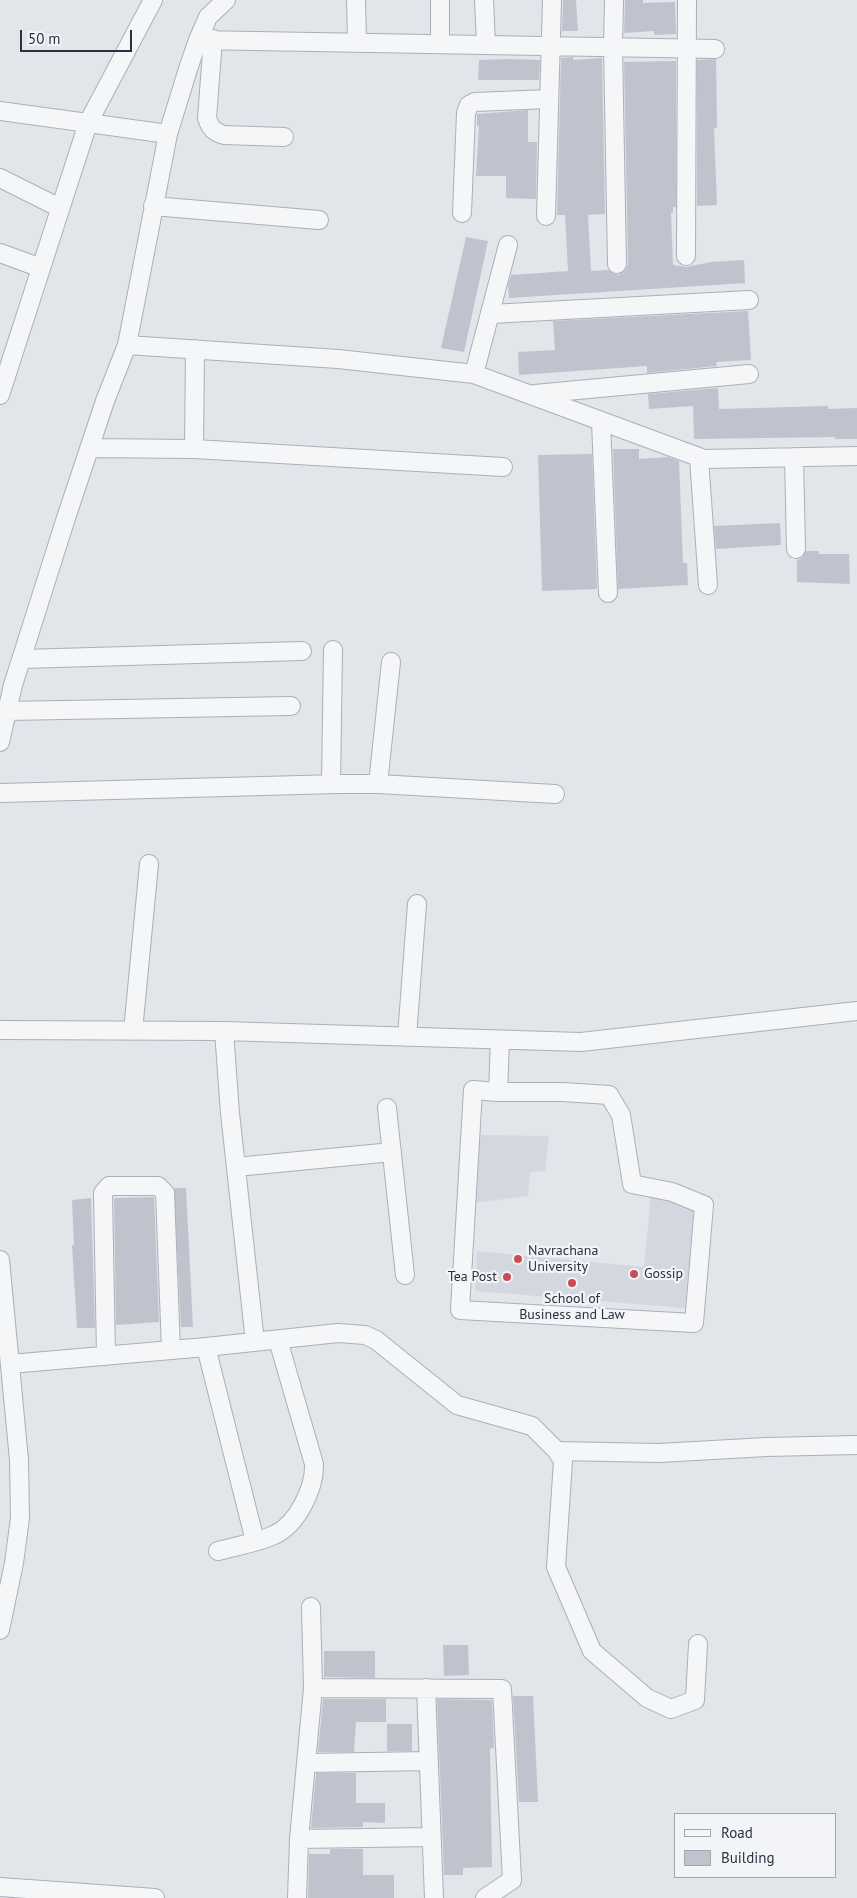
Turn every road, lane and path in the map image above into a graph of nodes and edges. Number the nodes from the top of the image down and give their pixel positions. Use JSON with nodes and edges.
{"nodes":[{"id":1,"x":153,"y":0,"type":"edge"},
{"id":2,"x":226,"y":0,"type":"edge"},
{"id":3,"x":356,"y":0,"type":"edge"},
{"id":4,"x":440,"y":0,"type":"edge"},
{"id":5,"x":484,"y":0,"type":"edge"},
{"id":6,"x":552,"y":0,"type":"edge"},
{"id":7,"x":614,"y":0,"type":"edge"},
{"id":8,"x":687,"y":0,"type":"edge"},
{"id":9,"x":205,"y":39,"type":"junction"},
{"id":10,"x":357,"y":41,"type":"junction"},
{"id":11,"x":440,"y":43,"type":"junction"},
{"id":12,"x":486,"y":44,"type":"junction"},
{"id":13,"x":550,"y":46,"type":"junction"},
{"id":14,"x":613,"y":47,"type":"junction"},
{"id":15,"x":687,"y":49,"type":"junction"},
{"id":16,"x":715,"y":49,"type":"dead end"},
{"id":17,"x":549,"y":100,"type":"junction"},
{"id":18,"x":0,"y":112,"type":"edge"},
{"id":19,"x":88,"y":123,"type":"junction"},
{"id":20,"x":168,"y":134,"type":"junction"},
{"id":21,"x":284,"y":137,"type":"dead end"},
{"id":22,"x":0,"y":178,"type":"edge"},
{"id":23,"x":153,"y":206,"type":"junction"},
{"id":24,"x":60,"y":208,"type":"junction"},
{"id":25,"x":462,"y":213,"type":"dead end"},
{"id":26,"x":546,"y":216,"type":"dead end"},
{"id":27,"x":319,"y":220,"type":"dead end"},
{"id":28,"x":508,"y":245,"type":"dead end"},
{"id":29,"x":0,"y":253,"type":"edge"},
{"id":30,"x":686,"y":256,"type":"dead end"},
{"id":31,"x":617,"y":264,"type":"dead end"},
{"id":32,"x":41,"y":268,"type":"junction"},
{"id":33,"x":749,"y":300,"type":"dead end"},
{"id":34,"x":491,"y":314,"type":"junction"},
{"id":35,"x":127,"y":345,"type":"junction"},
{"id":36,"x":195,"y":349,"type":"junction"},
{"id":37,"x":474,"y":374,"type":"junction"},
{"id":38,"x":749,"y":374,"type":"dead end"},
{"id":39,"x":529,"y":394,"type":"junction"},
{"id":40,"x":0,"y":395,"type":"edge"},
{"id":41,"x":601,"y":422,"type":"junction"},
{"id":42,"x":89,"y":448,"type":"junction"},
{"id":43,"x":194,"y":449,"type":"junction"},
{"id":44,"x":857,"y":456,"type":"edge"},
{"id":45,"x":794,"y":457,"type":"junction"},
{"id":46,"x":699,"y":458,"type":"junction"},
{"id":47,"x":503,"y":467,"type":"dead end"},
{"id":48,"x":796,"y":549,"type":"dead end"},
{"id":49,"x":708,"y":585,"type":"dead end"},
{"id":50,"x":608,"y":593,"type":"dead end"},
{"id":51,"x":333,"y":650,"type":"dead end"},
{"id":52,"x":302,"y":651,"type":"dead end"},
{"id":53,"x":22,"y":659,"type":"junction"},
{"id":54,"x":391,"y":662,"type":"dead end"},
{"id":55,"x":7,"y":687,"type":"edge"},
{"id":56,"x":291,"y":706,"type":"dead end"},
{"id":57,"x":7,"y":711,"type":"junction"},
{"id":58,"x":0,"y":742,"type":"edge"},
{"id":59,"x":331,"y":784,"type":"junction"},
{"id":60,"x":378,"y":784,"type":"junction"},
{"id":61,"x":0,"y":793,"type":"edge"},
{"id":62,"x":555,"y":794,"type":"dead end"},
{"id":63,"x":149,"y":864,"type":"dead end"},
{"id":64,"x":418,"y":904,"type":"dead end"},
{"id":65,"x":857,"y":1011,"type":"edge"},
{"id":66,"x":0,"y":1030,"type":"edge"},
{"id":67,"x":133,"y":1031,"type":"junction"},
{"id":68,"x":224,"y":1031,"type":"junction"},
{"id":69,"x":407,"y":1037,"type":"junction"},
{"id":70,"x":500,"y":1040,"type":"junction"},
{"id":71,"x":498,"y":1092,"type":"junction"},
{"id":72,"x":387,"y":1108,"type":"dead end"},
{"id":73,"x":392,"y":1152,"type":"junction"},
{"id":74,"x":236,"y":1167,"type":"junction"},
{"id":75,"x":0,"y":1260,"type":"edge"},
{"id":76,"x":405,"y":1275,"type":"dead end"},
{"id":77,"x":278,"y":1340,"type":"junction"},
{"id":78,"x":255,"y":1342,"type":"junction"},
{"id":79,"x":206,"y":1347,"type":"junction"},
{"id":80,"x":171,"y":1350,"type":"junction"},
{"id":81,"x":106,"y":1356,"type":"junction"},
{"id":82,"x":10,"y":1364,"type":"junction"},
{"id":83,"x":857,"y":1445,"type":"edge"},
{"id":84,"x":557,"y":1451,"type":"junction"},
{"id":85,"x":255,"y":1541,"type":"junction"},
{"id":86,"x":218,"y":1551,"type":"dead end"},
{"id":87,"x":2,"y":1607,"type":"edge"},
{"id":88,"x":310,"y":1607,"type":"dead end"},
{"id":89,"x":0,"y":1630,"type":"edge"},
{"id":90,"x":698,"y":1644,"type":"dead end"},
{"id":91,"x":313,"y":1688,"type":"junction"},
{"id":92,"x":426,"y":1688,"type":"junction"},
{"id":93,"x":428,"y":1761,"type":"junction"},
{"id":94,"x":307,"y":1764,"type":"junction"},
{"id":95,"x":431,"y":1838,"type":"junction"},
{"id":96,"x":299,"y":1839,"type":"junction"},
{"id":97,"x":0,"y":1888,"type":"edge"},
{"id":98,"x":155,"y":1898,"type":"edge"},
{"id":99,"x":297,"y":1898,"type":"edge"},
{"id":100,"x":434,"y":1898,"type":"edge"},
{"id":101,"x":485,"y":1898,"type":"edge"}],
"edges":[{"from":1,"to":19,"type":"street"},
{"from":2,"to":9,"type":"street"},
{"from":3,"to":10,"type":"street"},
{"from":4,"to":11,"type":"street"},
{"from":5,"to":12,"type":"street"},
{"from":6,"to":13,"type":"street"},
{"from":7,"to":14,"type":"street"},
{"from":8,"to":15,"type":"street"},
{"from":9,"to":10,"type":"street"},
{"from":9,"to":20,"type":"street"},
{"from":9,"to":21,"type":"street"},
{"from":10,"to":11,"type":"street"},
{"from":11,"to":12,"type":"street"},
{"from":12,"to":13,"type":"street"},
{"from":13,"to":14,"type":"street"},
{"from":13,"to":17,"type":"street"},
{"from":14,"to":15,"type":"street"},
{"from":14,"to":31,"type":"street"},
{"from":15,"to":16,"type":"street"},
{"from":15,"to":30,"type":"street"},
{"from":17,"to":25,"type":"street"},
{"from":17,"to":26,"type":"street"},
{"from":18,"to":19,"type":"street"},
{"from":19,"to":20,"type":"street"},
{"from":19,"to":24,"type":"street"},
{"from":20,"to":23,"type":"street"},
{"from":22,"to":24,"type":"street"},
{"from":23,"to":27,"type":"street"},
{"from":23,"to":35,"type":"street"},
{"from":24,"to":32,"type":"street"},
{"from":28,"to":34,"type":"street"},
{"from":29,"to":32,"type":"street"},
{"from":32,"to":40,"type":"street"},
{"from":33,"to":34,"type":"street"},
{"from":34,"to":37,"type":"street"},
{"from":35,"to":36,"type":"street"},
{"from":35,"to":42,"type":"street"},
{"from":36,"to":37,"type":"street"},
{"from":36,"to":43,"type":"street"},
{"from":37,"to":39,"type":"street"},
{"from":38,"to":39,"type":"street"},
{"from":39,"to":41,"type":"street"},
{"from":41,"to":46,"type":"street"},
{"from":41,"to":50,"type":"street"},
{"from":42,"to":43,"type":"street"},
{"from":42,"to":53,"type":"street"},
{"from":43,"to":47,"type":"street"},
{"from":44,"to":45,"type":"street"},
{"from":45,"to":46,"type":"street"},
{"from":45,"to":48,"type":"street"},
{"from":46,"to":49,"type":"street"},
{"from":51,"to":59,"type":"street"},
{"from":52,"to":53,"type":"street"},
{"from":53,"to":55,"type":"street"},
{"from":54,"to":60,"type":"street"},
{"from":55,"to":57,"type":"street"},
{"from":56,"to":57,"type":"street"},
{"from":57,"to":58,"type":"street"},
{"from":59,"to":60,"type":"street"},
{"from":59,"to":61,"type":"street"},
{"from":60,"to":62,"type":"street"},
{"from":63,"to":67,"type":"street"},
{"from":64,"to":69,"type":"street"},
{"from":65,"to":70,"type":"street"},
{"from":66,"to":67,"type":"street"},
{"from":67,"to":68,"type":"street"},
{"from":68,"to":69,"type":"street"},
{"from":68,"to":74,"type":"street"},
{"from":69,"to":70,"type":"street"},
{"from":70,"to":71,"type":"street"},
{"from":71,"to":71,"type":"street"},
{"from":72,"to":73,"type":"street"},
{"from":73,"to":74,"type":"street"},
{"from":73,"to":76,"type":"street"},
{"from":74,"to":78,"type":"street"},
{"from":75,"to":82,"type":"street"},
{"from":77,"to":78,"type":"street"},
{"from":77,"to":84,"type":"street"},
{"from":77,"to":85,"type":"street"},
{"from":78,"to":79,"type":"street"},
{"from":79,"to":80,"type":"street"},
{"from":79,"to":85,"type":"street"},
{"from":80,"to":81,"type":"street"},
{"from":80,"to":81,"type":"street"},
{"from":81,"to":82,"type":"street"},
{"from":82,"to":87,"type":"street"},
{"from":83,"to":84,"type":"street"},
{"from":84,"to":90,"type":"street"},
{"from":85,"to":86,"type":"street"},
{"from":87,"to":89,"type":"street"},
{"from":88,"to":91,"type":"street"},
{"from":91,"to":92,"type":"street"},
{"from":91,"to":94,"type":"street"},
{"from":92,"to":93,"type":"street"},
{"from":92,"to":101,"type":"street"},
{"from":93,"to":94,"type":"street"},
{"from":93,"to":95,"type":"street"},
{"from":94,"to":96,"type":"street"},
{"from":95,"to":96,"type":"street"},
{"from":95,"to":100,"type":"street"},
{"from":96,"to":99,"type":"street"},
{"from":97,"to":98,"type":"street"}]}
